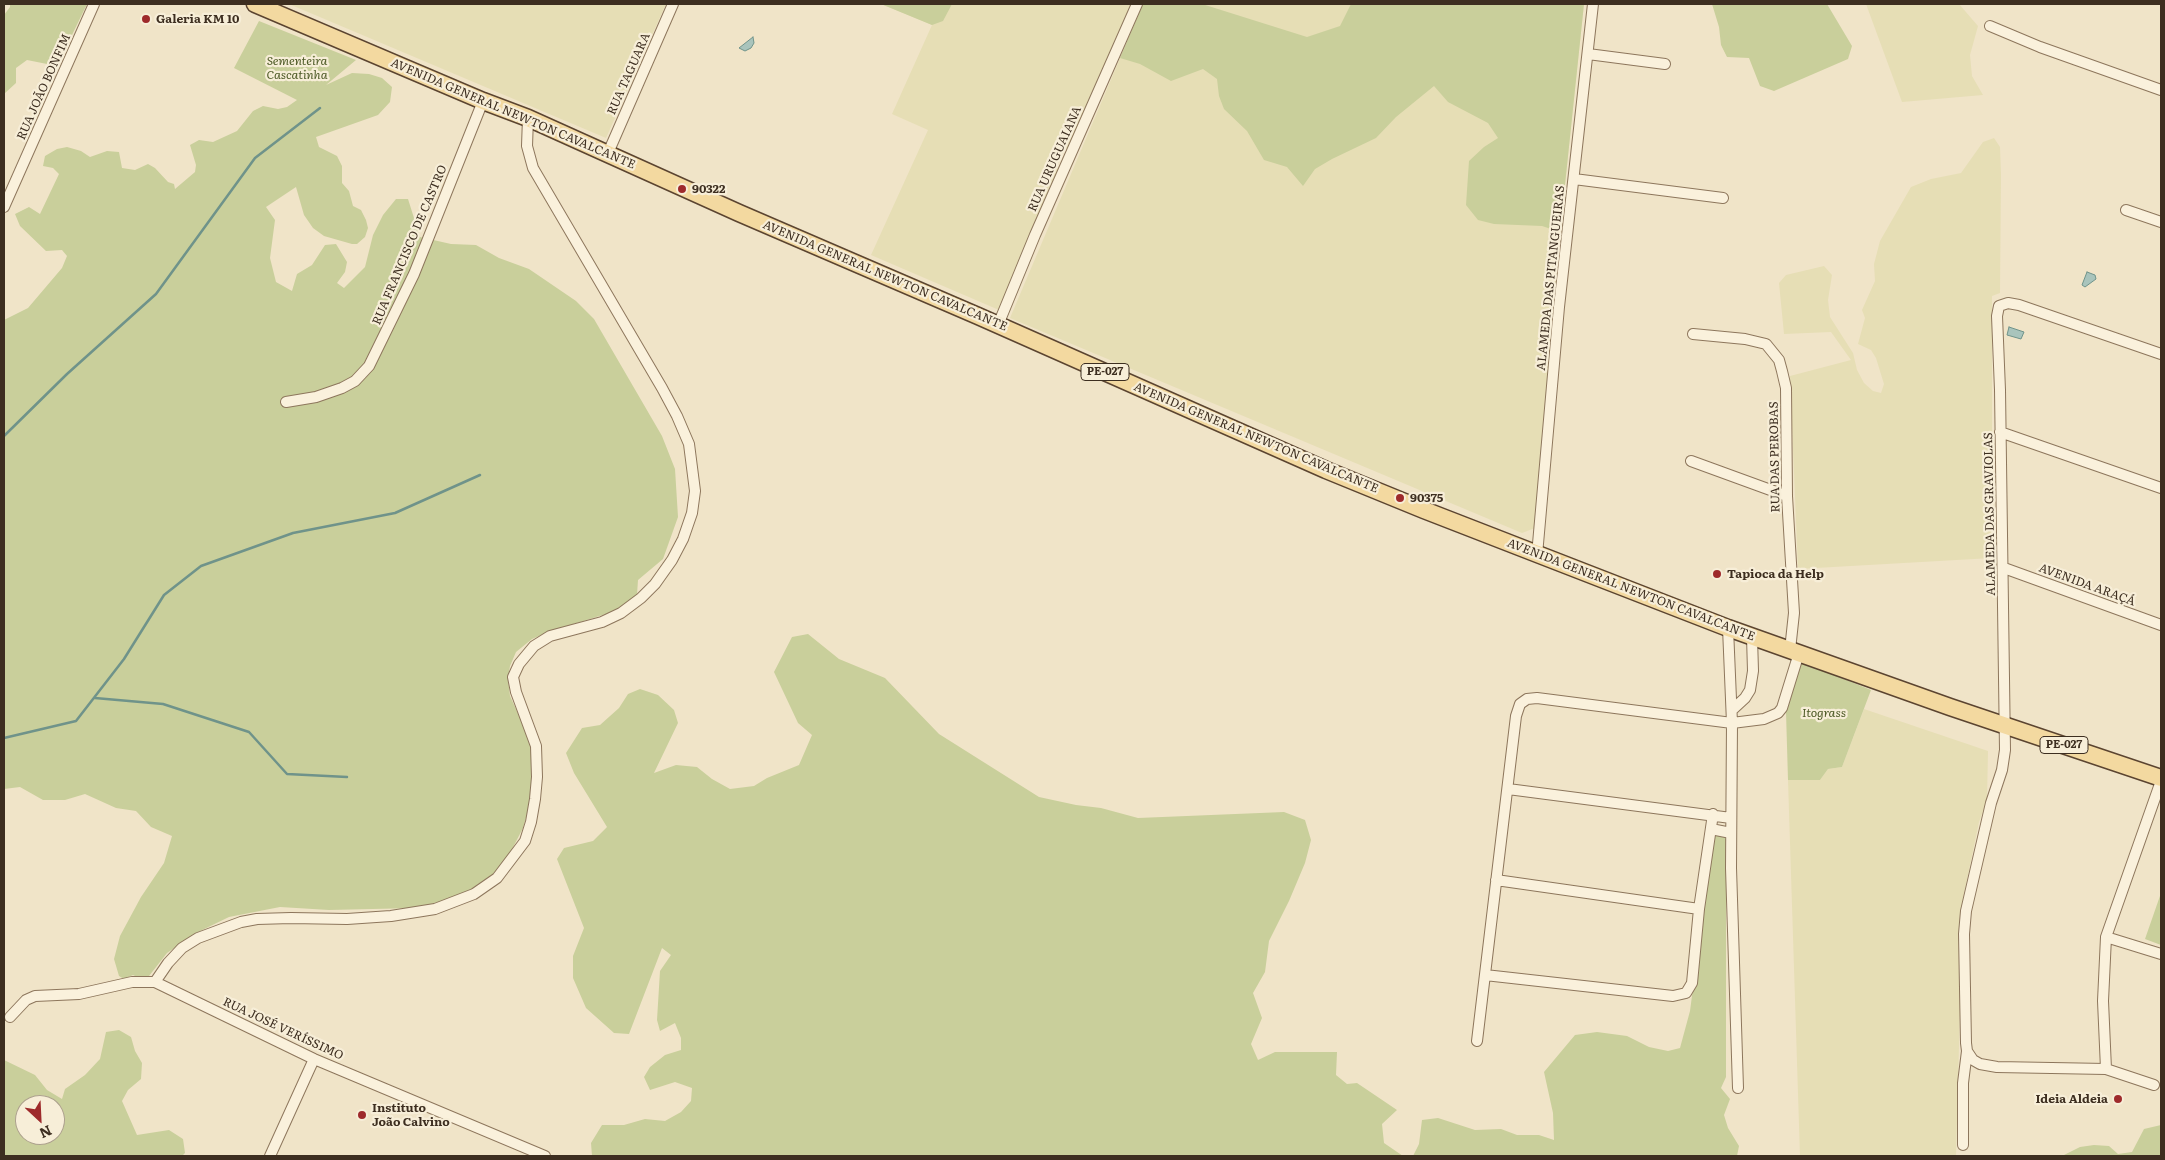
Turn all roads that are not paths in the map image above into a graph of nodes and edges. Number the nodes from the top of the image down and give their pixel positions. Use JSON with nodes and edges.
{"nodes":[{"id":1,"x":94,"y":4,"type":"edge"},
{"id":2,"x":255,"y":4,"type":"edge"},
{"id":3,"x":673,"y":4,"type":"edge"},
{"id":4,"x":1137,"y":4,"type":"edge"},
{"id":5,"x":1593,"y":4,"type":"edge"},
{"id":6,"x":1990,"y":26,"type":"dead end"},
{"id":7,"x":1588,"y":54,"type":"junction"},
{"id":8,"x":1665,"y":64,"type":"dead end"},
{"id":9,"x":2161,"y":90,"type":"edge"},
{"id":10,"x":483,"y":101,"type":"junction"},
{"id":11,"x":528,"y":118,"type":"junction"},
{"id":12,"x":608,"y":153,"type":"junction"},
{"id":13,"x":1574,"y":179,"type":"junction"},
{"id":14,"x":1722,"y":198,"type":"dead end"},
{"id":15,"x":4,"y":207,"type":"edge"},
{"id":16,"x":2126,"y":210,"type":"dead end"},
{"id":17,"x":2161,"y":222,"type":"edge"},
{"id":18,"x":998,"y":325,"type":"junction"},
{"id":19,"x":1693,"y":334,"type":"dead end"},
{"id":20,"x":2161,"y":354,"type":"edge"},
{"id":21,"x":286,"y":402,"type":"dead end"},
{"id":22,"x":2000,"y":432,"type":"junction"},
{"id":23,"x":1691,"y":461,"type":"dead end"},
{"id":24,"x":2161,"y":488,"type":"edge"},
{"id":25,"x":1787,"y":496,"type":"junction"},
{"id":26,"x":1537,"y":555,"type":"junction"},
{"id":27,"x":2004,"y":568,"type":"junction"},
{"id":28,"x":2161,"y":625,"type":"edge"},
{"id":29,"x":1728,"y":628,"type":"junction"},
{"id":30,"x":1752,"y":637,"type":"junction"},
{"id":31,"x":1795,"y":651,"type":"junction"},
{"id":32,"x":1732,"y":710,"type":"junction"},
{"id":33,"x":1732,"y":723,"type":"junction"},
{"id":34,"x":2005,"y":724,"type":"junction"},
{"id":35,"x":2161,"y":780,"type":"edge"},
{"id":36,"x":1508,"y":789,"type":"junction"},
{"id":37,"x":1713,"y":814,"type":"junction"},
{"id":38,"x":1731,"y":818,"type":"junction"},
{"id":39,"x":1711,"y":829,"type":"junction"},
{"id":40,"x":1731,"y":833,"type":"junction"},
{"id":41,"x":1496,"y":880,"type":"junction"},
{"id":42,"x":1699,"y":909,"type":"junction"},
{"id":43,"x":2106,"y":937,"type":"junction"},
{"id":44,"x":2161,"y":954,"type":"edge"},
{"id":45,"x":1485,"y":975,"type":"junction"},
{"id":46,"x":155,"y":982,"type":"junction"},
{"id":47,"x":10,"y":1016,"type":"dead end"},
{"id":48,"x":1477,"y":1041,"type":"dead end"},
{"id":49,"x":1967,"y":1051,"type":"junction"},
{"id":50,"x":314,"y":1059,"type":"junction"},
{"id":51,"x":2106,"y":1069,"type":"junction"},
{"id":52,"x":2154,"y":1085,"type":"dead end"},
{"id":53,"x":1738,"y":1088,"type":"dead end"},
{"id":54,"x":1963,"y":1145,"type":"dead end"},
{"id":55,"x":270,"y":1156,"type":"edge"},
{"id":56,"x":545,"y":1156,"type":"edge"}],
"edges":[{"from":1,"to":15,"type":"street","name":"RUA JOÃO BONFIM"},
{"from":2,"to":10,"type":"main road","name":"AVENIDA GENERAL NEWTON CAVALCANTE","number":"PE-027"},
{"from":3,"to":12,"type":"street","name":"RUA TAGUARA"},
{"from":4,"to":18,"type":"street","name":"RUA URUGUAIANA"},
{"from":5,"to":7,"type":"street","name":"ALAMEDA DAS PITANGUEIRAS"},
{"from":6,"to":9,"type":"street"},
{"from":7,"to":8,"type":"street"},
{"from":7,"to":13,"type":"street","name":"ALAMEDA DAS PITANGUEIRAS"},
{"from":10,"to":11,"type":"main road","name":"AVENIDA GENERAL NEWTON CAVALCANTE","number":"PE-027"},
{"from":10,"to":21,"type":"street","name":"RUA FRANCISCO DE CASTRO"},
{"from":11,"to":12,"type":"main road","name":"AVENIDA GENERAL NEWTON CAVALCANTE","number":"PE-027"},
{"from":11,"to":46,"type":"street"},
{"from":12,"to":18,"type":"main road","name":"AVENIDA GENERAL NEWTON CAVALCANTE","number":"PE-027"},
{"from":13,"to":14,"type":"street"},
{"from":13,"to":26,"type":"street","name":"ALAMEDA DAS PITANGUEIRAS"},
{"from":16,"to":17,"type":"street"},
{"from":18,"to":26,"type":"main road","name":"AVENIDA GENERAL NEWTON CAVALCANTE","number":"PE-027"},
{"from":19,"to":25,"type":"street","name":"RUA DAS PEROBAS"},
{"from":20,"to":22,"type":"street","name":"ALAMEDA DAS GRAVIOLAS"},
{"from":22,"to":24,"type":"street"},
{"from":22,"to":27,"type":"street","name":"ALAMEDA DAS GRAVIOLAS"},
{"from":23,"to":25,"type":"street"},
{"from":25,"to":31,"type":"street","name":"RUA DAS PEROBAS"},
{"from":26,"to":29,"type":"main road","name":"AVENIDA GENERAL NEWTON CAVALCANTE","number":"PE-027"},
{"from":27,"to":28,"type":"street","name":"AVENIDA ARAÇÁ"},
{"from":27,"to":34,"type":"street","name":"ALAMEDA DAS GRAVIOLAS"},
{"from":29,"to":30,"type":"main road","name":"AVENIDA GENERAL NEWTON CAVALCANTE","number":"PE-027"},
{"from":29,"to":32,"type":"street"},
{"from":30,"to":31,"type":"main road","name":"AVENIDA GENERAL NEWTON CAVALCANTE","number":"PE-027"},
{"from":30,"to":32,"type":"street"},
{"from":31,"to":33,"type":"street","name":"RUA DAS PEROBAS"},
{"from":31,"to":34,"type":"main road","name":"AVENIDA GENERAL NEWTON CAVALCANTE","number":"PE-027"},
{"from":32,"to":33,"type":"street"},
{"from":33,"to":36,"type":"street","name":"RUA DAS PEROBAS"},
{"from":33,"to":38,"type":"street"},
{"from":34,"to":35,"type":"main road","number":"PE-027"},
{"from":34,"to":49,"type":"street","name":"ALAMEDA DAS GRAVIOLAS"},
{"from":35,"to":43,"type":"street"},
{"from":36,"to":37,"type":"street"},
{"from":36,"to":41,"type":"street"},
{"from":37,"to":38,"type":"street"},
{"from":37,"to":39,"type":"street"},
{"from":38,"to":40,"type":"street"},
{"from":39,"to":40,"type":"street"},
{"from":39,"to":42,"type":"street"},
{"from":40,"to":53,"type":"street"},
{"from":41,"to":42,"type":"street"},
{"from":41,"to":45,"type":"street"},
{"from":42,"to":45,"type":"street"},
{"from":43,"to":44,"type":"street"},
{"from":43,"to":51,"type":"street"},
{"from":45,"to":48,"type":"street"},
{"from":46,"to":47,"type":"street","name":"RUA JOSÉ VERÍSSIMO"},
{"from":46,"to":50,"type":"street","name":"RUA JOSÉ VERÍSSIMO"},
{"from":49,"to":51,"type":"street"},
{"from":49,"to":54,"type":"street","name":"ALAMEDA DAS GRAVIOLAS"},
{"from":50,"to":55,"type":"street"},
{"from":50,"to":56,"type":"street","name":"RUA JOSÉ VERÍSSIMO"},
{"from":51,"to":52,"type":"street"}]}
